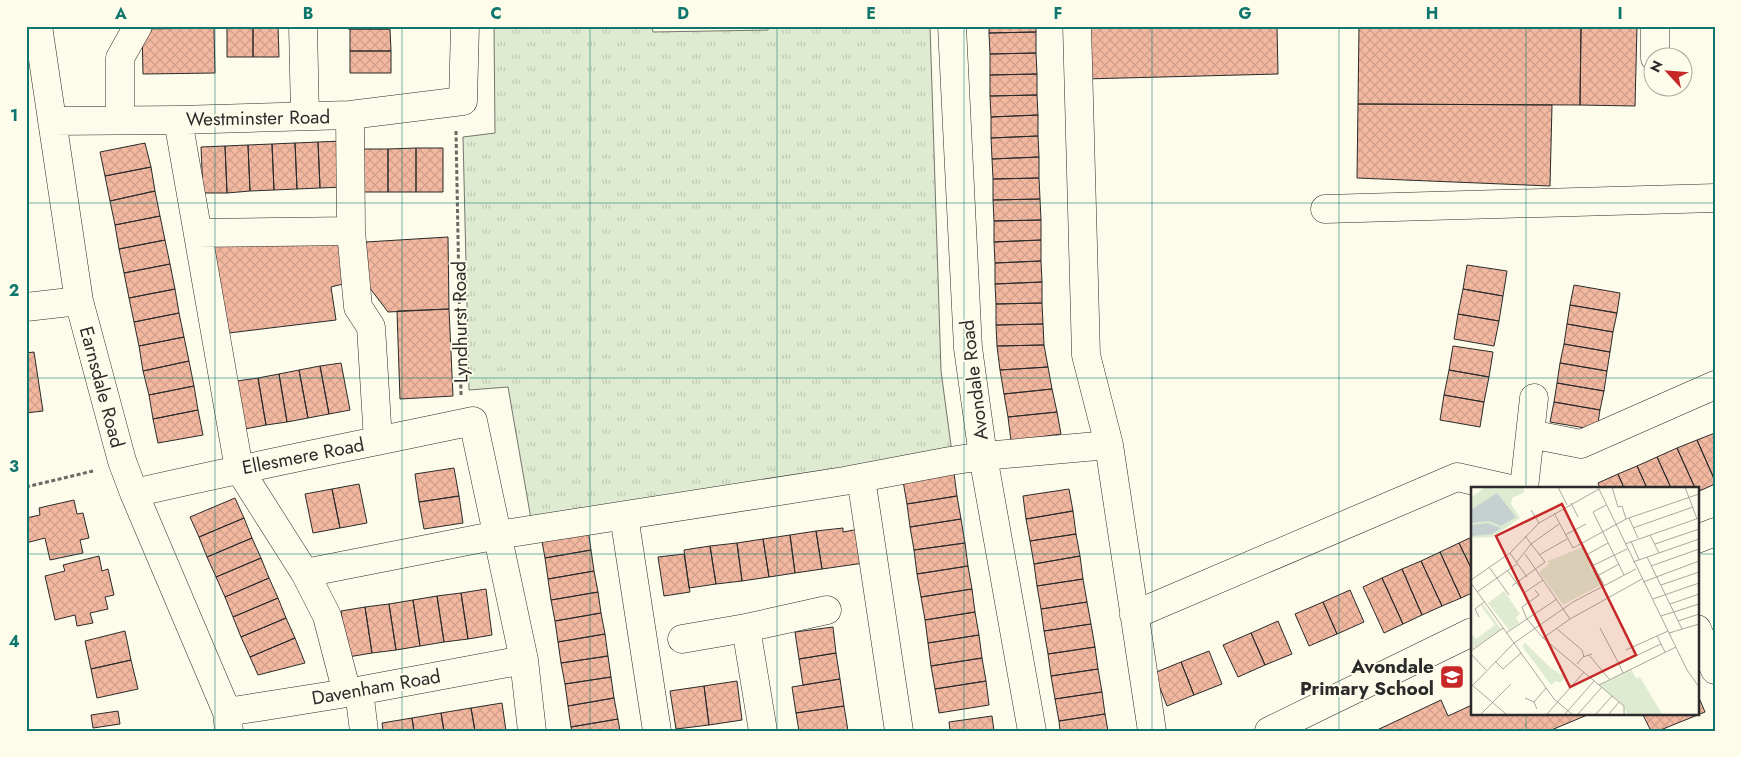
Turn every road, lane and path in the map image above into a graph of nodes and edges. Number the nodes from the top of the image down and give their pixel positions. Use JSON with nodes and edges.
{"nodes":[{"id":1,"x":38,"y":26,"type":"edge"},
{"id":2,"x":138,"y":26,"type":"edge"},
{"id":3,"x":303,"y":26,"type":"edge"},
{"id":4,"x":465,"y":26,"type":"edge"},
{"id":5,"x":952,"y":26,"type":"edge"},
{"id":6,"x":1077,"y":26,"type":"edge"},
{"id":7,"x":1655,"y":26,"type":"edge"},
{"id":8,"x":1655,"y":48,"type":"edge"},
{"id":9,"x":463,"y":101,"type":"junction"},
{"id":10,"x":350,"y":115,"type":"junction"},
{"id":11,"x":305,"y":116,"type":"junction"},
{"id":12,"x":52,"y":120,"type":"junction"},
{"id":13,"x":120,"y":120,"type":"junction"},
{"id":14,"x":178,"y":120,"type":"junction"},
{"id":15,"x":1715,"y":198,"type":"edge"},
{"id":16,"x":1325,"y":209,"type":"dead end"},
{"id":17,"x":351,"y":231,"type":"junction"},
{"id":18,"x":198,"y":233,"type":"junction"},
{"id":19,"x":79,"y":301,"type":"junction"},
{"id":20,"x":26,"y":307,"type":"edge"},
{"id":21,"x":1715,"y":386,"type":"edge"},
{"id":22,"x":1534,"y":398,"type":"dead end"},
{"id":23,"x":473,"y":421,"type":"junction"},
{"id":24,"x":1530,"y":434,"type":"junction"},
{"id":25,"x":378,"y":442,"type":"junction"},
{"id":26,"x":1109,"y":445,"type":"junction"},
{"id":27,"x":983,"y":456,"type":"junction"},
{"id":28,"x":122,"y":461,"type":"junction"},
{"id":29,"x":239,"y":469,"type":"junction"},
{"id":30,"x":861,"y":478,"type":"junction"},
{"id":31,"x":26,"y":487,"type":"edge"},
{"id":32,"x":1502,"y":487,"type":"edge"},
{"id":33,"x":1524,"y":487,"type":"edge"},
{"id":34,"x":134,"y":493,"type":"junction"},
{"id":35,"x":624,"y":516,"type":"junction"},
{"id":36,"x":1715,"y":532,"type":"edge"},
{"id":37,"x":498,"y":535,"type":"junction"},
{"id":38,"x":1698,"y":539,"type":"edge"},
{"id":39,"x":305,"y":573,"type":"junction"},
{"id":40,"x":827,"y":610,"type":"dead end"},
{"id":41,"x":1134,"y":615,"type":"junction"},
{"id":42,"x":746,"y":628,"type":"junction"},
{"id":43,"x":1698,"y":630,"type":"edge"},
{"id":44,"x":1471,"y":632,"type":"edge"},
{"id":45,"x":682,"y":639,"type":"dead end"},
{"id":46,"x":524,"y":660,"type":"junction"},
{"id":47,"x":1715,"y":670,"type":"edge"},
{"id":48,"x":353,"y":692,"type":"junction"},
{"id":49,"x":228,"y":721,"type":"edge"},
{"id":50,"x":364,"y":731,"type":"edge"},
{"id":51,"x":532,"y":731,"type":"edge"},
{"id":52,"x":657,"y":731,"type":"edge"},
{"id":53,"x":763,"y":731,"type":"edge"},
{"id":54,"x":899,"y":731,"type":"edge"},
{"id":55,"x":1032,"y":731,"type":"edge"},
{"id":56,"x":1152,"y":731,"type":"edge"},
{"id":57,"x":1269,"y":731,"type":"edge"}],
"edges":[{"from":1,"to":12,"type":"street","name":"Earnsdale Road"},
{"from":2,"to":13,"type":"street"},
{"from":3,"to":11,"type":"street"},
{"from":4,"to":9,"type":"street"},
{"from":5,"to":27,"type":"street","name":"Avondale Road"},
{"from":6,"to":26,"type":"street"},
{"from":7,"to":8,"type":"street"},
{"from":9,"to":10,"type":"street","name":"Westminster Road"},
{"from":9,"to":23,"type":"path","name":"Lyndhurst Road"},
{"from":10,"to":11,"type":"street","name":"Westminster Road"},
{"from":10,"to":17,"type":"street"},
{"from":11,"to":14,"type":"street","name":"Westminster Road"},
{"from":12,"to":13,"type":"street","name":"Westminster Road"},
{"from":12,"to":19,"type":"street","name":"Earnsdale Road"},
{"from":13,"to":14,"type":"street","name":"Westminster Road"},
{"from":14,"to":18,"type":"street"},
{"from":15,"to":16,"type":"street"},
{"from":17,"to":18,"type":"street"},
{"from":17,"to":25,"type":"street"},
{"from":18,"to":29,"type":"street"},
{"from":19,"to":20,"type":"street"},
{"from":19,"to":28,"type":"street","name":"Earnsdale Road"},
{"from":21,"to":24,"type":"street"},
{"from":22,"to":24,"type":"street"},
{"from":23,"to":25,"type":"street","name":"Ellesmere Road"},
{"from":23,"to":37,"type":"street"},
{"from":24,"to":33,"type":"street"},
{"from":25,"to":29,"type":"street","name":"Ellesmere Road"},
{"from":26,"to":27,"type":"street"},
{"from":26,"to":41,"type":"street"},
{"from":27,"to":30,"type":"street"},
{"from":27,"to":55,"type":"street","name":"Avondale Road"},
{"from":28,"to":31,"type":"path"},
{"from":28,"to":34,"type":"street","name":"Earnsdale Road"},
{"from":29,"to":34,"type":"street","name":"Ellesmere Road"},
{"from":29,"to":39,"type":"street"},
{"from":30,"to":35,"type":"street"},
{"from":30,"to":54,"type":"street"},
{"from":32,"to":41,"type":"street"},
{"from":34,"to":49,"type":"street","name":"Earnsdale Road"},
{"from":35,"to":37,"type":"street"},
{"from":35,"to":52,"type":"street"},
{"from":36,"to":38,"type":"street"},
{"from":37,"to":39,"type":"street"},
{"from":37,"to":46,"type":"street"},
{"from":39,"to":48,"type":"street"},
{"from":40,"to":42,"type":"street"},
{"from":41,"to":56,"type":"street"},
{"from":42,"to":45,"type":"street"},
{"from":42,"to":53,"type":"street"},
{"from":43,"to":47,"type":"street"},
{"from":44,"to":57,"type":"street"},
{"from":46,"to":48,"type":"street","name":"Davenham Road"},
{"from":46,"to":51,"type":"street"},
{"from":48,"to":49,"type":"street","name":"Davenham Road"},
{"from":48,"to":50,"type":"street"}]}
